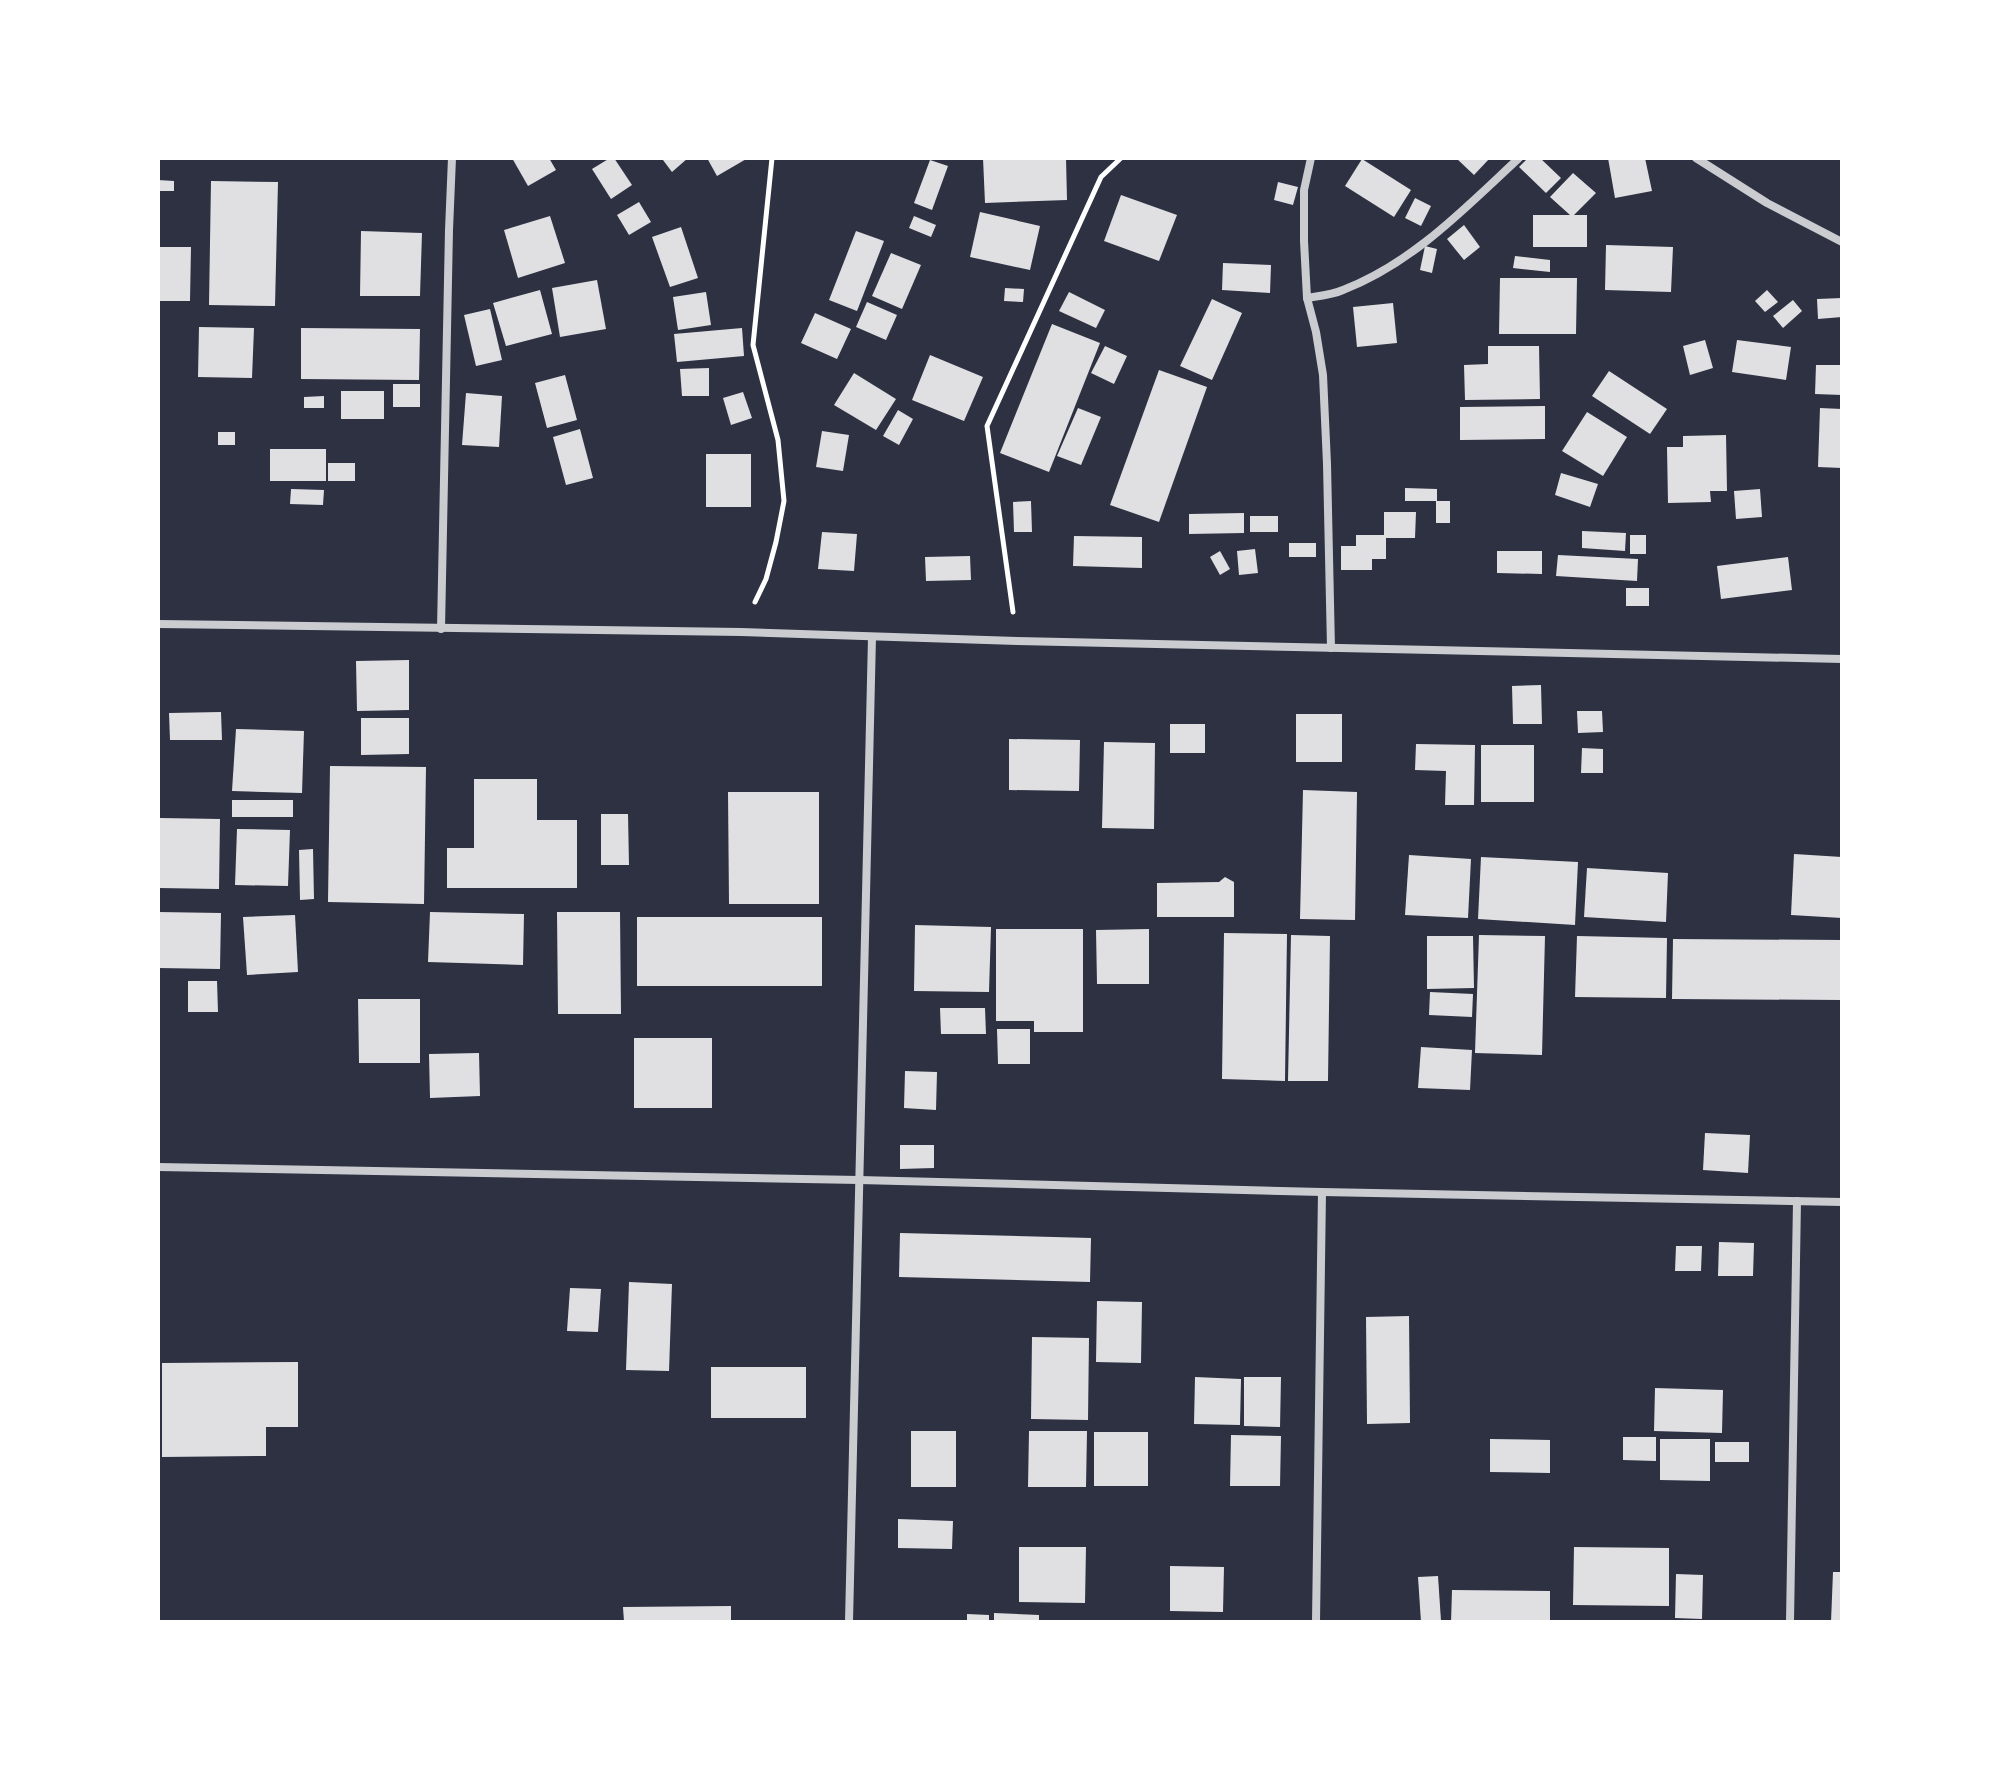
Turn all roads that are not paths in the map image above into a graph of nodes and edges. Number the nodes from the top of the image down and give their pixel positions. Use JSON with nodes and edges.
{"nodes":[{"id":1,"x":452,"y":158,"type":"edge"},
{"id":2,"x":1311,"y":158,"type":"edge"},
{"id":3,"x":1519,"y":158,"type":"edge"},
{"id":4,"x":1696,"y":158,"type":"edge"},
{"id":5,"x":1842,"y":242,"type":"edge"},
{"id":6,"x":1307,"y":298,"type":"junction"},
{"id":7,"x":158,"y":624,"type":"edge"},
{"id":8,"x":441,"y":629,"type":"junction"},
{"id":9,"x":872,"y":637,"type":"junction"},
{"id":10,"x":1331,"y":648,"type":"junction"},
{"id":11,"x":1842,"y":659,"type":"edge"},
{"id":12,"x":158,"y":1167,"type":"edge"},
{"id":13,"x":859,"y":1180,"type":"junction"},
{"id":14,"x":1322,"y":1192,"type":"junction"},
{"id":15,"x":1797,"y":1201,"type":"junction"},
{"id":16,"x":1842,"y":1202,"type":"edge"},
{"id":17,"x":849,"y":1622,"type":"edge"},
{"id":18,"x":1316,"y":1622,"type":"edge"},
{"id":19,"x":1790,"y":1622,"type":"edge"}],
"edges":[{"from":1,"to":8,"type":"street"},
{"from":2,"to":6,"type":"street"},
{"from":3,"to":6,"type":"street"},
{"from":4,"to":5,"type":"street"},
{"from":6,"to":10,"type":"street"},
{"from":7,"to":8,"type":"street"},
{"from":8,"to":9,"type":"street"},
{"from":9,"to":10,"type":"street"},
{"from":9,"to":13,"type":"street"},
{"from":10,"to":11,"type":"street"},
{"from":12,"to":13,"type":"street"},
{"from":13,"to":14,"type":"street"},
{"from":13,"to":17,"type":"street"},
{"from":14,"to":15,"type":"street"},
{"from":14,"to":18,"type":"street"},
{"from":15,"to":16,"type":"street"},
{"from":15,"to":19,"type":"street"}]}
